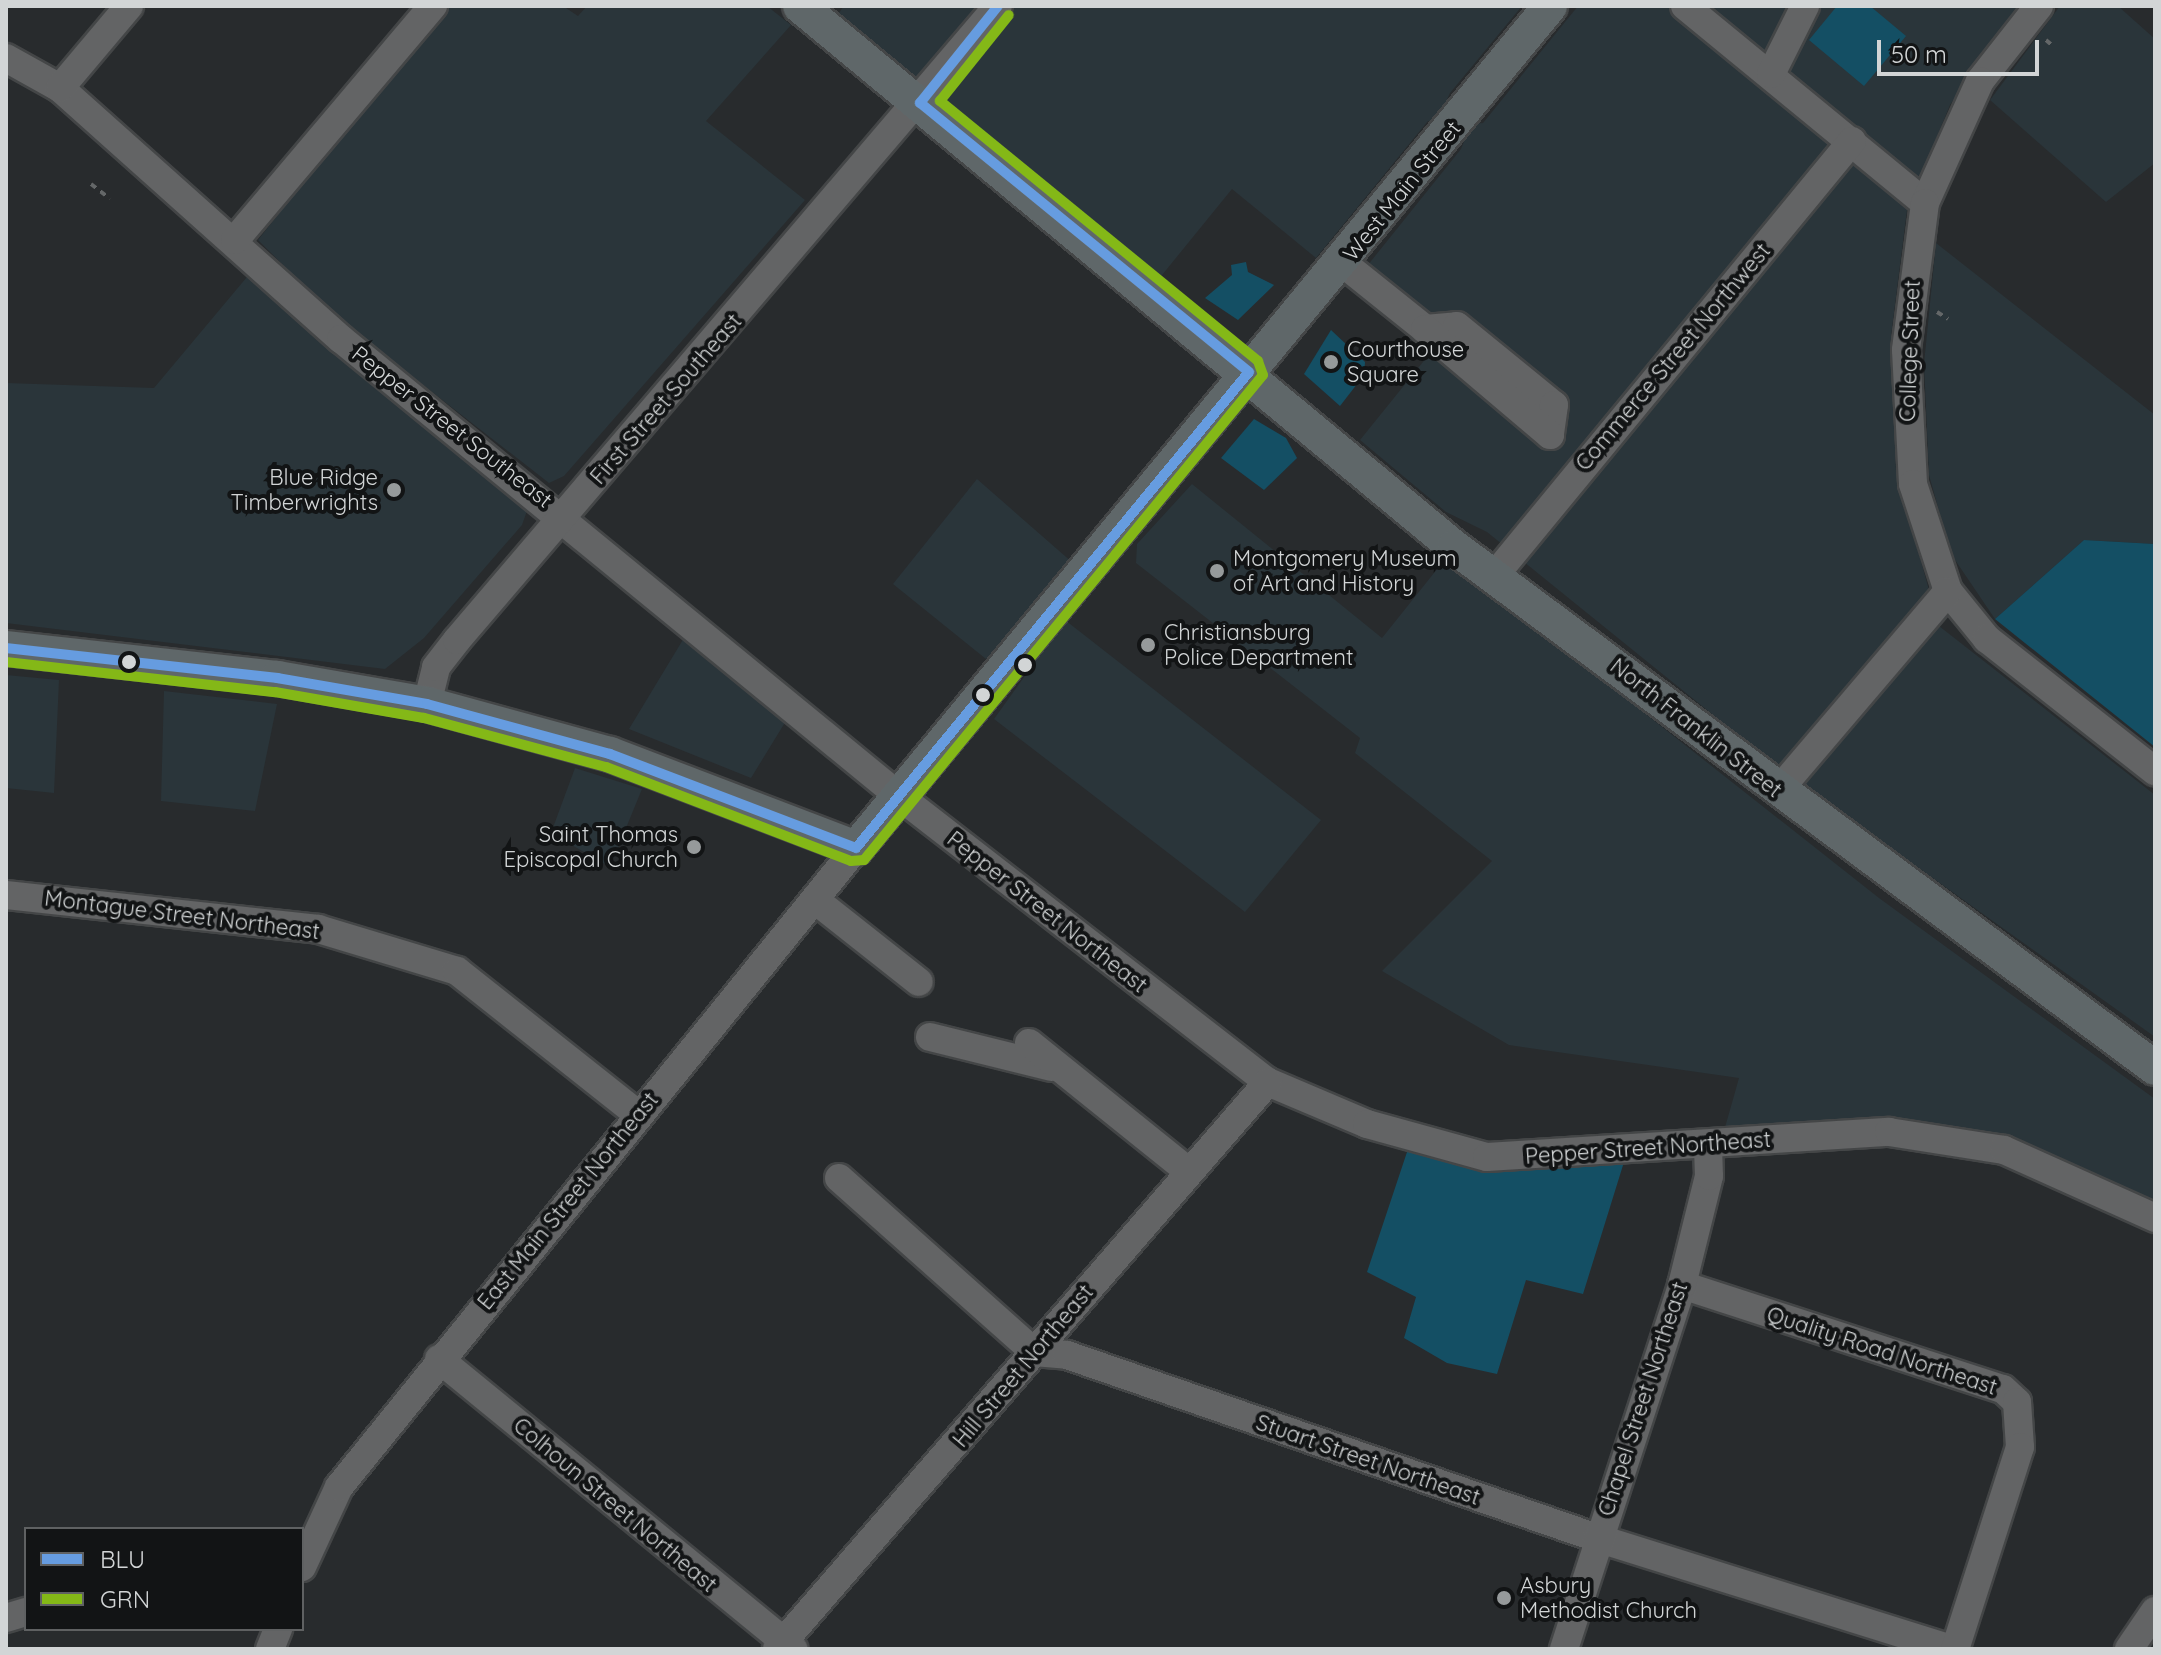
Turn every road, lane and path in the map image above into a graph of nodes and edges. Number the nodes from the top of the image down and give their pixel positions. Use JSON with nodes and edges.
{"nodes":[{"id":1,"x":129,"y":6,"type":"edge"},
{"id":2,"x":433,"y":6,"type":"edge"},
{"id":3,"x":800,"y":6,"type":"edge"},
{"id":4,"x":998,"y":6,"type":"edge"},
{"id":5,"x":1550,"y":6,"type":"edge"},
{"id":6,"x":1685,"y":6,"type":"edge"},
{"id":7,"x":1805,"y":6,"type":"edge"},
{"id":8,"x":2039,"y":6,"type":"edge"},
{"id":9,"x":2046,"y":40,"type":"dead end"},
{"id":10,"x":2054,"y":47,"type":"dead end"},
{"id":11,"x":6,"y":58,"type":"edge"},
{"id":12,"x":1771,"y":74,"type":"junction"},
{"id":13,"x":60,"y":88,"type":"junction"},
{"id":14,"x":920,"y":103,"type":"junction"},
{"id":15,"x":1852,"y":141,"type":"junction"},
{"id":16,"x":91,"y":184,"type":"dead end"},
{"id":17,"x":110,"y":199,"type":"dead end"},
{"id":18,"x":1925,"y":203,"type":"junction"},
{"id":19,"x":235,"y":240,"type":"junction"},
{"id":20,"x":1344,"y":264,"type":"junction"},
{"id":21,"x":1937,"y":312,"type":"dead end"},
{"id":22,"x":1948,"y":319,"type":"dead end"},
{"id":23,"x":1249,"y":372,"type":"junction"},
{"id":24,"x":1550,"y":435,"type":"dead end"},
{"id":25,"x":565,"y":516,"type":"junction"},
{"id":26,"x":1495,"y":575,"type":"junction"},
{"id":27,"x":1948,"y":591,"type":"junction"},
{"id":28,"x":6,"y":648,"type":"edge"},
{"id":29,"x":427,"y":704,"type":"junction"},
{"id":30,"x":2155,"y":771,"type":"edge"},
{"id":31,"x":1778,"y":791,"type":"junction"},
{"id":32,"x":899,"y":796,"type":"junction"},
{"id":33,"x":856,"y":848,"type":"junction"},
{"id":34,"x":6,"y":895,"type":"edge"},
{"id":35,"x":815,"y":900,"type":"junction"},
{"id":36,"x":919,"y":982,"type":"dead end"},
{"id":37,"x":930,"y":1037,"type":"dead end"},
{"id":38,"x":1029,"y":1043,"type":"dead end"},
{"id":39,"x":2155,"y":1068,"type":"edge"},
{"id":40,"x":1067,"y":1071,"type":"junction"},
{"id":41,"x":1268,"y":1082,"type":"junction"},
{"id":42,"x":639,"y":1115,"type":"junction"},
{"id":43,"x":1708,"y":1147,"type":"junction"},
{"id":44,"x":1188,"y":1171,"type":"junction"},
{"id":45,"x":839,"y":1178,"type":"dead end"},
{"id":46,"x":2155,"y":1218,"type":"edge"},
{"id":47,"x":1682,"y":1285,"type":"junction"},
{"id":48,"x":1034,"y":1352,"type":"junction"},
{"id":49,"x":439,"y":1359,"type":"junction"},
{"id":50,"x":1597,"y":1538,"type":"junction"},
{"id":51,"x":305,"y":1551,"type":"edge"},
{"id":52,"x":2155,"y":1611,"type":"edge"},
{"id":53,"x":784,"y":1647,"type":"edge"},
{"id":54,"x":1564,"y":1649,"type":"edge"},
{"id":55,"x":1953,"y":1649,"type":"edge"},
{"id":56,"x":2129,"y":1649,"type":"edge"}],
"edges":[{"from":1,"to":13,"type":"street"},
{"from":2,"to":19,"type":"street"},
{"from":3,"to":14,"type":"main road","name":"North Franklin Street"},
{"from":4,"to":14,"type":"street","name":"First Street Southeast"},
{"from":5,"to":20,"type":"main road","name":"West Main Street"},
{"from":6,"to":12,"type":"street"},
{"from":7,"to":12,"type":"street"},
{"from":8,"to":18,"type":"street","name":"College Street"},
{"from":9,"to":10,"type":"path"},
{"from":11,"to":13,"type":"street","name":"Pepper Street Southeast"},
{"from":12,"to":15,"type":"street"},
{"from":13,"to":19,"type":"street","name":"Pepper Street Southeast"},
{"from":14,"to":23,"type":"main road","name":"North Franklin Street"},
{"from":14,"to":25,"type":"street","name":"First Street Southeast"},
{"from":15,"to":18,"type":"street"},
{"from":15,"to":26,"type":"street","name":"Commerce Street Northwest"},
{"from":16,"to":17,"type":"path"},
{"from":18,"to":27,"type":"street","name":"College Street"},
{"from":19,"to":25,"type":"street","name":"Pepper Street Southeast"},
{"from":20,"to":23,"type":"main road","name":"West Main Street"},
{"from":20,"to":24,"type":"street"},
{"from":21,"to":22,"type":"path"},
{"from":23,"to":26,"type":"main road","name":"North Franklin Street"},
{"from":23,"to":32,"type":"main road","name":"West Main Street"},
{"from":25,"to":29,"type":"street","name":"First Street Southeast"},
{"from":25,"to":32,"type":"street","name":"Pepper Street Southeast"},
{"from":26,"to":31,"type":"main road","name":"North Franklin Street"},
{"from":27,"to":30,"type":"street","name":"College Street"},
{"from":27,"to":31,"type":"street"},
{"from":28,"to":29,"type":"main road"},
{"from":29,"to":33,"type":"main road"},
{"from":31,"to":39,"type":"main road","name":"North Franklin Street"},
{"from":32,"to":33,"type":"main road","name":"West Main Street"},
{"from":32,"to":41,"type":"street","name":"Pepper Street Northeast"},
{"from":33,"to":35,"type":"street","name":"East Main Street Northeast"},
{"from":34,"to":42,"type":"street","name":"Montague Street Northeast"},
{"from":35,"to":36,"type":"street"},
{"from":35,"to":42,"type":"street","name":"East Main Street Northeast"},
{"from":37,"to":40,"type":"street"},
{"from":38,"to":40,"type":"street"},
{"from":40,"to":44,"type":"street"},
{"from":41,"to":43,"type":"street","name":"Pepper Street Northeast"},
{"from":41,"to":44,"type":"street","name":"Hill Street Northeast"},
{"from":42,"to":49,"type":"street","name":"East Main Street Northeast"},
{"from":43,"to":46,"type":"street","name":"Pepper Street Northeast"},
{"from":43,"to":47,"type":"street","name":"Chapel Street Northeast"},
{"from":44,"to":48,"type":"street","name":"Hill Street Northeast"},
{"from":45,"to":48,"type":"street"},
{"from":47,"to":50,"type":"street","name":"Chapel Street Northeast"},
{"from":47,"to":55,"type":"street","name":"Quality Road Northeast"},
{"from":48,"to":50,"type":"street","name":"Stuart Street Northeast"},
{"from":48,"to":53,"type":"street","name":"Hill Street Northeast"},
{"from":49,"to":51,"type":"street","name":"East Main Street Northeast"},
{"from":49,"to":53,"type":"street","name":"Colhoun Street Northeast"},
{"from":50,"to":54,"type":"street","name":"Chapel Street Northeast"},
{"from":50,"to":55,"type":"street","name":"Stuart Street Northeast"},
{"from":52,"to":56,"type":"street"}]}
